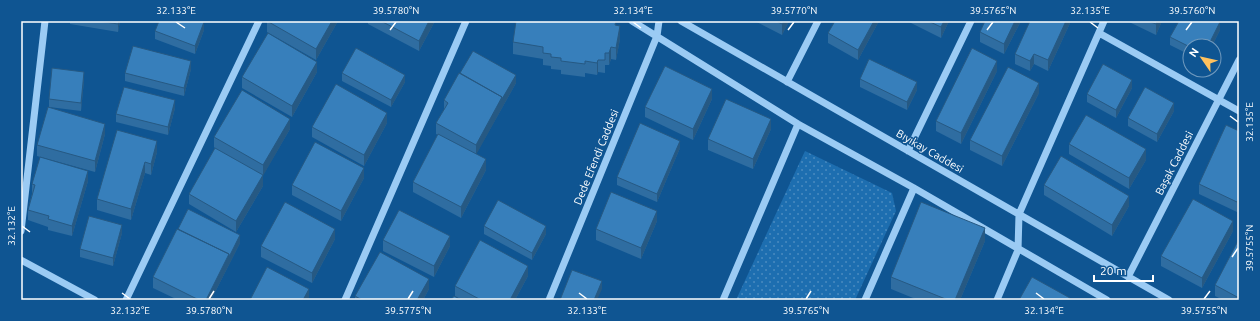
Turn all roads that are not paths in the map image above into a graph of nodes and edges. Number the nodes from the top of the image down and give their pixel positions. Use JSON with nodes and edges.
{"nodes":[{"id":1,"x":45,"y":21,"type":"edge"},
{"id":2,"x":259,"y":21,"type":"edge"},
{"id":3,"x":466,"y":21,"type":"edge"},
{"id":4,"x":632,"y":21,"type":"edge"},
{"id":5,"x":659,"y":21,"type":"edge"},
{"id":6,"x":681,"y":21,"type":"edge"},
{"id":7,"x":818,"y":21,"type":"edge"},
{"id":8,"x":971,"y":21,"type":"edge"},
{"id":9,"x":1104,"y":21,"type":"edge"},
{"id":10,"x":1099,"y":33,"type":"junction"},
{"id":11,"x":657,"y":36,"type":"junction"},
{"id":12,"x":1239,"y":60,"type":"edge"},
{"id":13,"x":787,"y":82,"type":"junction"},
{"id":14,"x":1219,"y":100,"type":"junction"},
{"id":15,"x":1239,"y":111,"type":"edge"},
{"id":16,"x":798,"y":124,"type":"junction"},
{"id":17,"x":908,"y":151,"type":"junction"},
{"id":18,"x":914,"y":188,"type":"junction"},
{"id":19,"x":1019,"y":214,"type":"junction"},
{"id":20,"x":21,"y":231,"type":"edge"},
{"id":21,"x":1018,"y":250,"type":"junction"},
{"id":22,"x":21,"y":260,"type":"edge"},
{"id":23,"x":1128,"y":277,"type":"junction"},
{"id":24,"x":95,"y":300,"type":"edge"},
{"id":25,"x":126,"y":300,"type":"edge"},
{"id":26,"x":345,"y":300,"type":"edge"},
{"id":27,"x":549,"y":300,"type":"edge"},
{"id":28,"x":723,"y":300,"type":"edge"},
{"id":29,"x":865,"y":300,"type":"edge"},
{"id":30,"x":997,"y":300,"type":"edge"},
{"id":31,"x":1107,"y":300,"type":"edge"},
{"id":32,"x":1169,"y":300,"type":"edge"}],
"edges":[{"from":1,"to":20,"type":"street"},
{"from":2,"to":25,"type":"street"},
{"from":3,"to":26,"type":"street"},
{"from":4,"to":11,"type":"street"},
{"from":5,"to":11,"type":"street","name":"Dede Efendi Caddesi"},
{"from":6,"to":13,"type":"street","name":"Bıyıkay Caddesi"},
{"from":7,"to":13,"type":"street"},
{"from":8,"to":17,"type":"street"},
{"from":9,"to":10,"type":"street"},
{"from":10,"to":14,"type":"street"},
{"from":10,"to":19,"type":"street"},
{"from":11,"to":16,"type":"street"},
{"from":11,"to":27,"type":"street","name":"Dede Efendi Caddesi"},
{"from":12,"to":14,"type":"street","name":"Başak Caddesi"},
{"from":13,"to":17,"type":"street","name":"Bıyıkay Caddesi"},
{"from":14,"to":15,"type":"street"},
{"from":14,"to":23,"type":"street","name":"Başak Caddesi"},
{"from":16,"to":18,"type":"street"},
{"from":16,"to":28,"type":"street"},
{"from":17,"to":19,"type":"street","name":"Bıyıkay Caddesi"},
{"from":18,"to":21,"type":"street"},
{"from":18,"to":29,"type":"street"},
{"from":19,"to":21,"type":"street"},
{"from":19,"to":23,"type":"street","name":"Bıyıkay Caddesi"},
{"from":21,"to":30,"type":"street"},
{"from":21,"to":31,"type":"street"},
{"from":22,"to":24,"type":"street"},
{"from":23,"to":32,"type":"street","name":"Bıyıkay Caddesi"}]}
